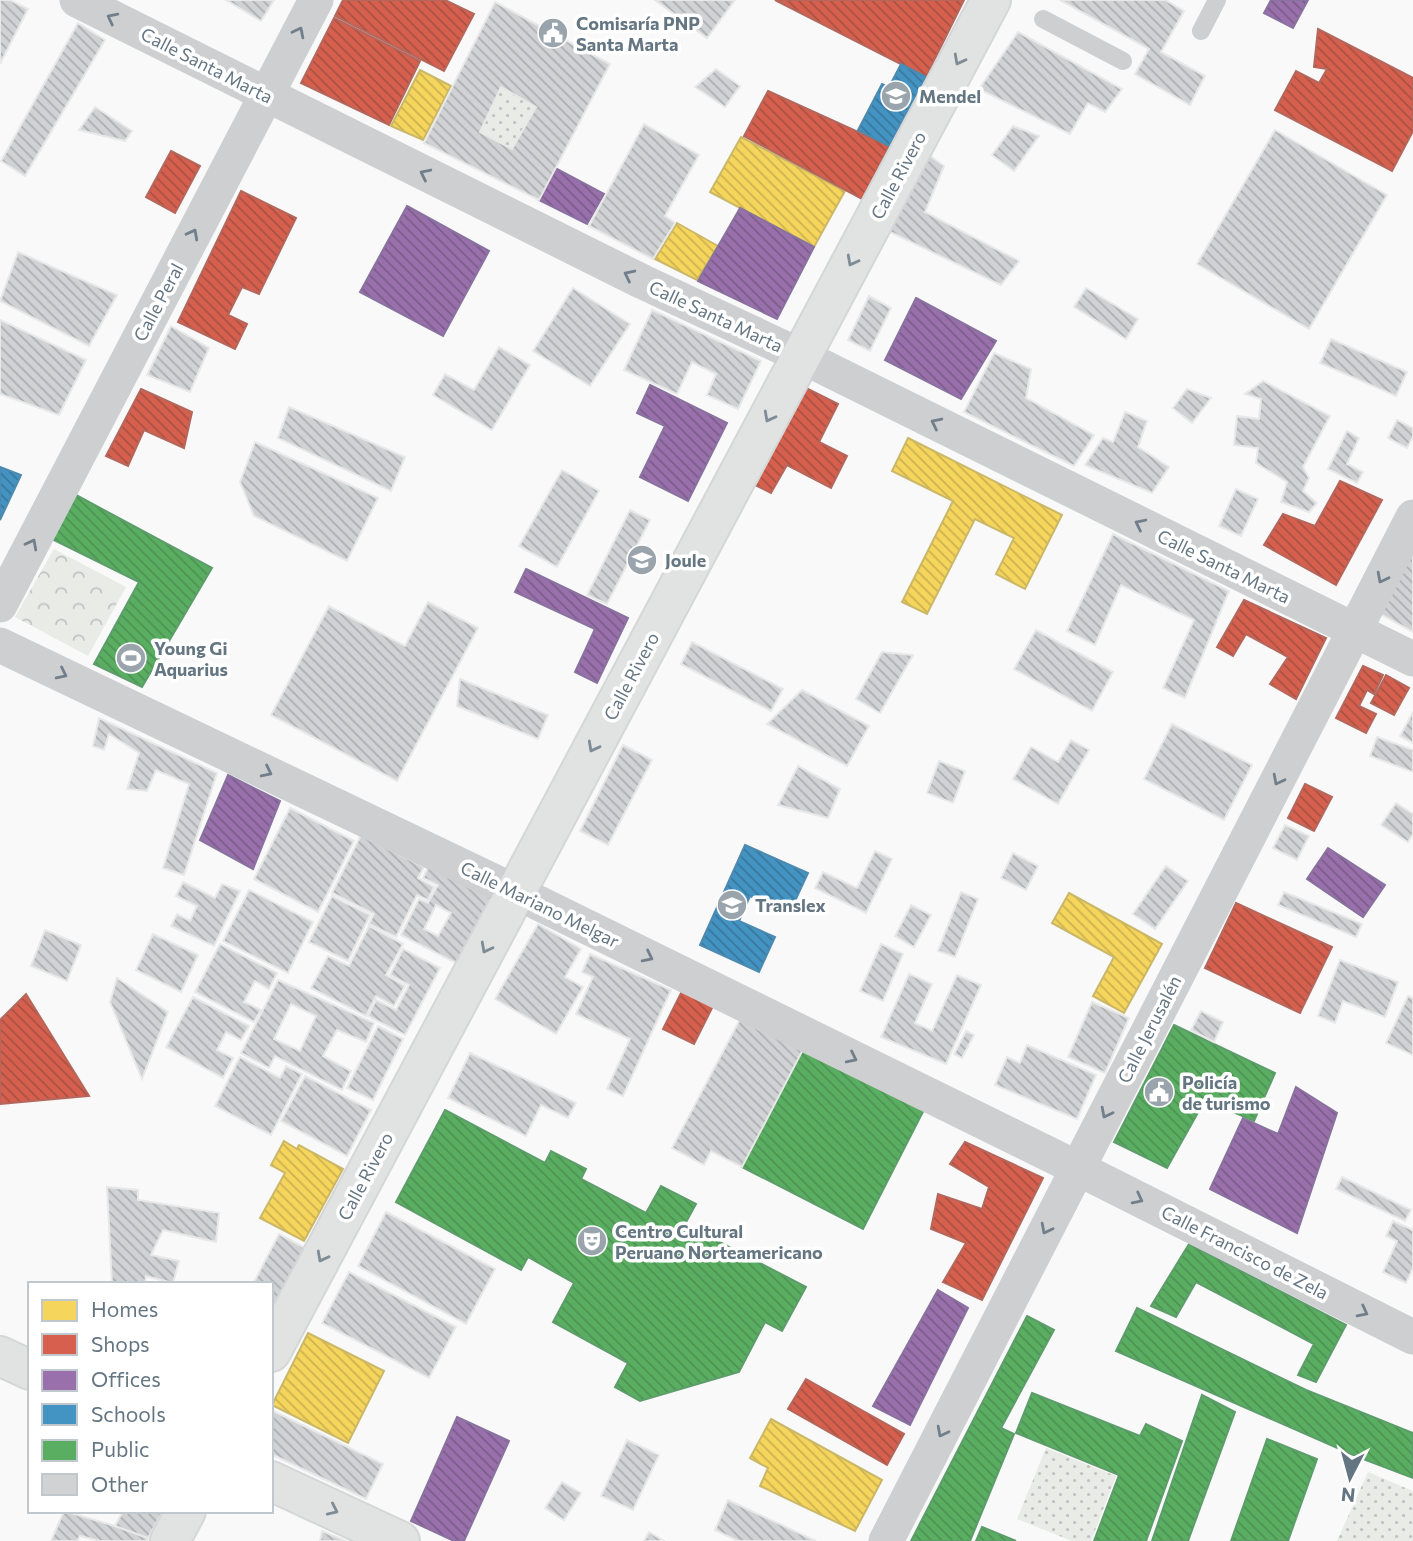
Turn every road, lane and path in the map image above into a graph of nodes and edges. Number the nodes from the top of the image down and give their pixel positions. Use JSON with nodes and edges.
{"nodes":[{"id":1,"x":77,"y":0,"type":"edge"},
{"id":2,"x":316,"y":0,"type":"edge"},
{"id":3,"x":991,"y":0,"type":"edge"},
{"id":4,"x":1217,"y":0,"type":"edge"},
{"id":5,"x":1043,"y":19,"type":"dead end"},
{"id":6,"x":1201,"y":31,"type":"dead end"},
{"id":7,"x":1123,"y":61,"type":"dead end"},
{"id":8,"x":266,"y":95,"type":"junction"},
{"id":9,"x":801,"y":356,"type":"junction"},
{"id":10,"x":1413,"y":517,"type":"edge"},
{"id":11,"x":0,"y":605,"type":"edge"},
{"id":12,"x":1355,"y":631,"type":"junction"},
{"id":13,"x":0,"y":645,"type":"edge"},
{"id":14,"x":1413,"y":659,"type":"edge"},
{"id":15,"x":516,"y":891,"type":"junction"},
{"id":16,"x":1077,"y":1168,"type":"junction"},
{"id":17,"x":1413,"y":1337,"type":"edge"},
{"id":18,"x":273,"y":1348,"type":"edge"},
{"id":19,"x":0,"y":1356,"type":"edge"},
{"id":20,"x":28,"y":1369,"type":"edge"},
{"id":21,"x":273,"y":1482,"type":"edge"},
{"id":22,"x":185,"y":1513,"type":"edge"},
{"id":23,"x":170,"y":1541,"type":"edge"},
{"id":24,"x":400,"y":1541,"type":"edge"},
{"id":25,"x":886,"y":1541,"type":"edge"}],
"edges":[{"from":8,"to":1,"type":"street","name":"Calle Santa Marta","one_way":true},
{"from":8,"to":2,"type":"street","name":"Calle Peral","one_way":true},
{"from":3,"to":9,"type":"street","name":"Calle Rivero","one_way":true},
{"from":4,"to":6,"type":"lane"},
{"from":5,"to":7,"type":"lane"},
{"from":9,"to":8,"type":"street","name":"Calle Santa Marta","one_way":true},
{"from":11,"to":8,"type":"street","name":"Calle Peral","one_way":true},
{"from":12,"to":9,"type":"street","name":"Calle Santa Marta","one_way":true},
{"from":9,"to":15,"type":"street","name":"Calle Rivero","one_way":true},
{"from":10,"to":12,"type":"street","name":"Calle Jerusalén","one_way":true},
{"from":12,"to":14,"type":"street","name":"Calle Santa Marta"},
{"from":12,"to":16,"type":"street","name":"Calle Jerusalén","one_way":true},
{"from":13,"to":15,"type":"street","name":"Calle Mariano Melgar","one_way":true},
{"from":15,"to":16,"type":"street","name":"Calle Mariano Melgar","one_way":true},
{"from":15,"to":18,"type":"street","name":"Calle Rivero","one_way":true},
{"from":16,"to":17,"type":"street","name":"Calle Francisco de Zela","one_way":true},
{"from":16,"to":25,"type":"street","name":"Calle Jerusalén","one_way":true},
{"from":19,"to":20,"type":"street"},
{"from":21,"to":24,"type":"street","one_way":true},
{"from":22,"to":23,"type":"street"}]}
